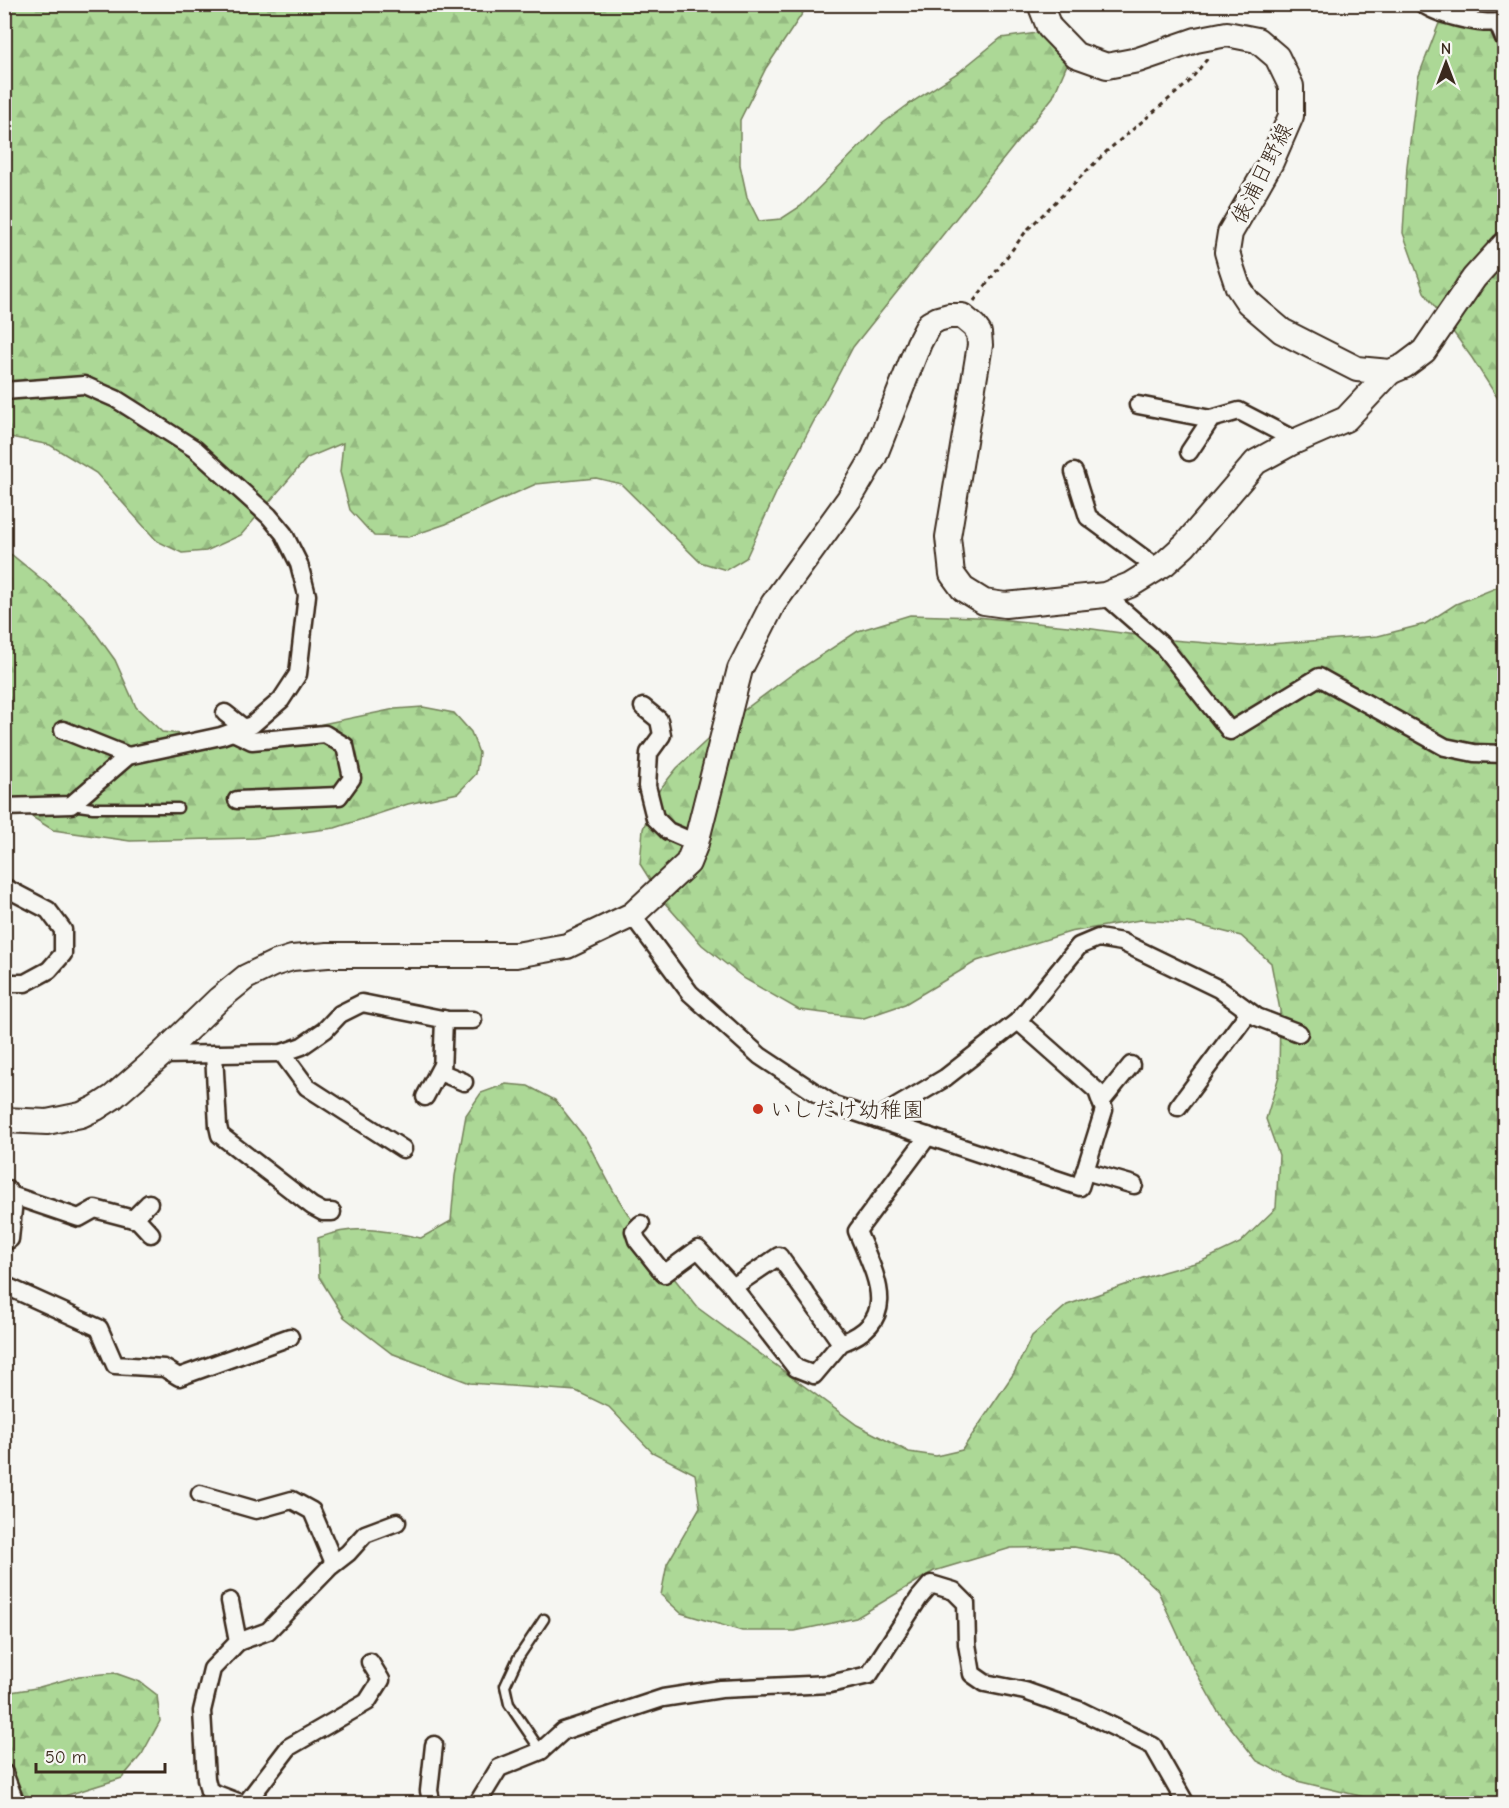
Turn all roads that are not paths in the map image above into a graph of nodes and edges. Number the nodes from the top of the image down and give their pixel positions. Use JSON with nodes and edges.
{"nodes":[{"id":1,"x":1040,"y":4,"type":"edge"},
{"id":2,"x":1423,"y":4,"type":"edge"},
{"id":3,"x":1502,"y":27,"type":"edge"},
{"id":4,"x":1504,"y":245,"type":"edge"},
{"id":5,"x":1390,"y":372,"type":"junction"},
{"id":6,"x":4,"y":391,"type":"edge"},
{"id":7,"x":1138,"y":405,"type":"dead end"},
{"id":8,"x":1211,"y":419,"type":"junction"},
{"id":9,"x":1297,"y":441,"type":"junction"},
{"id":10,"x":1189,"y":452,"type":"dead end"},
{"id":11,"x":1074,"y":472,"type":"dead end"},
{"id":12,"x":1157,"y":568,"type":"junction"},
{"id":13,"x":1105,"y":595,"type":"junction"},
{"id":14,"x":643,"y":707,"type":"dead end"},
{"id":15,"x":225,"y":713,"type":"dead end"},
{"id":16,"x":63,"y":730,"type":"dead end"},
{"id":17,"x":238,"y":730,"type":"junction"},
{"id":18,"x":1504,"y":754,"type":"edge"},
{"id":19,"x":128,"y":756,"type":"junction"},
{"id":20,"x":237,"y":800,"type":"dead end"},
{"id":21,"x":71,"y":805,"type":"junction"},
{"id":22,"x":4,"y":807,"type":"edge"},
{"id":23,"x":178,"y":808,"type":"dead end"},
{"id":24,"x":696,"y":843,"type":"junction"},
{"id":25,"x":4,"y":886,"type":"edge"},
{"id":26,"x":632,"y":915,"type":"junction"},
{"id":27,"x":4,"y":983,"type":"edge"},
{"id":28,"x":1249,"y":1012,"type":"junction"},
{"id":29,"x":444,"y":1019,"type":"junction"},
{"id":30,"x":473,"y":1020,"type":"dead end"},
{"id":31,"x":1018,"y":1021,"type":"junction"},
{"id":32,"x":1299,"y":1033,"type":"dead end"},
{"id":33,"x":282,"y":1053,"type":"junction"},
{"id":34,"x":214,"y":1054,"type":"junction"},
{"id":35,"x":161,"y":1055,"type":"junction"},
{"id":36,"x":442,"y":1065,"type":"junction"},
{"id":37,"x":1131,"y":1065,"type":"dead end"},
{"id":38,"x":464,"y":1082,"type":"dead end"},
{"id":39,"x":425,"y":1097,"type":"dead end"},
{"id":40,"x":1101,"y":1102,"type":"junction"},
{"id":41,"x":1178,"y":1107,"type":"dead end"},
{"id":42,"x":876,"y":1119,"type":"junction"},
{"id":43,"x":4,"y":1120,"type":"edge"},
{"id":44,"x":928,"y":1136,"type":"junction"},
{"id":45,"x":403,"y":1149,"type":"dead end"},
{"id":46,"x":1084,"y":1171,"type":"junction"},
{"id":47,"x":1134,"y":1185,"type":"dead end"},
{"id":48,"x":8,"y":1190,"type":"edge"},
{"id":49,"x":149,"y":1203,"type":"dead end"},
{"id":50,"x":332,"y":1212,"type":"dead end"},
{"id":51,"x":133,"y":1219,"type":"junction"},
{"id":52,"x":641,"y":1224,"type":"dead end"},
{"id":53,"x":152,"y":1234,"type":"dead end"},
{"id":54,"x":4,"y":1242,"type":"edge"},
{"id":55,"x":4,"y":1284,"type":"edge"},
{"id":56,"x":733,"y":1287,"type":"junction"},
{"id":57,"x":290,"y":1337,"type":"dead end"},
{"id":58,"x":841,"y":1343,"type":"junction"},
{"id":59,"x":200,"y":1494,"type":"dead end"},
{"id":60,"x":397,"y":1522,"type":"dead end"},
{"id":61,"x":334,"y":1563,"type":"junction"},
{"id":62,"x":230,"y":1601,"type":"dead end"},
{"id":63,"x":544,"y":1619,"type":"dead end"},
{"id":64,"x":238,"y":1642,"type":"junction"},
{"id":65,"x":370,"y":1662,"type":"dead end"},
{"id":66,"x":434,"y":1745,"type":"dead end"},
{"id":67,"x":541,"y":1751,"type":"junction"},
{"id":68,"x":4,"y":1773,"type":"edge"},
{"id":69,"x":16,"y":1803,"type":"edge"},
{"id":70,"x":243,"y":1803,"type":"edge"},
{"id":71,"x":249,"y":1803,"type":"edge"},
{"id":72,"x":432,"y":1803,"type":"edge"},
{"id":73,"x":477,"y":1803,"type":"edge"},
{"id":74,"x":1186,"y":1803,"type":"edge"}],
"edges":[{"from":1,"to":5,"type":"street","name":"俵浦日野線"},
{"from":2,"to":3,"type":"street"},
{"from":4,"to":5,"type":"street"},
{"from":5,"to":9,"type":"street"},
{"from":6,"to":17,"type":"street"},
{"from":7,"to":8,"type":"street"},
{"from":8,"to":9,"type":"street"},
{"from":8,"to":10,"type":"street"},
{"from":9,"to":12,"type":"street"},
{"from":11,"to":12,"type":"street"},
{"from":12,"to":13,"type":"street"},
{"from":13,"to":18,"type":"street"},
{"from":13,"to":24,"type":"street"},
{"from":14,"to":24,"type":"street"},
{"from":15,"to":17,"type":"street"},
{"from":16,"to":19,"type":"street"},
{"from":17,"to":19,"type":"street"},
{"from":17,"to":20,"type":"street"},
{"from":19,"to":21,"type":"street"},
{"from":21,"to":22,"type":"street"},
{"from":21,"to":23,"type":"lane"},
{"from":24,"to":26,"type":"street"},
{"from":25,"to":27,"type":"street"},
{"from":26,"to":35,"type":"street"},
{"from":26,"to":42,"type":"street"},
{"from":28,"to":31,"type":"street"},
{"from":28,"to":32,"type":"street"},
{"from":28,"to":41,"type":"street"},
{"from":29,"to":30,"type":"street"},
{"from":29,"to":33,"type":"street"},
{"from":29,"to":36,"type":"street"},
{"from":31,"to":40,"type":"street"},
{"from":31,"to":42,"type":"street"},
{"from":33,"to":34,"type":"street"},
{"from":33,"to":45,"type":"street"},
{"from":34,"to":35,"type":"street"},
{"from":34,"to":50,"type":"street"},
{"from":35,"to":43,"type":"street"},
{"from":36,"to":38,"type":"street"},
{"from":36,"to":39,"type":"street"},
{"from":37,"to":40,"type":"street"},
{"from":40,"to":46,"type":"street"},
{"from":42,"to":44,"type":"street"},
{"from":44,"to":46,"type":"street"},
{"from":44,"to":58,"type":"street"},
{"from":46,"to":47,"type":"street"},
{"from":48,"to":51,"type":"street"},
{"from":48,"to":54,"type":"street"},
{"from":49,"to":51,"type":"street"},
{"from":51,"to":53,"type":"street"},
{"from":52,"to":56,"type":"street"},
{"from":55,"to":57,"type":"street"},
{"from":56,"to":58,"type":"street"},
{"from":56,"to":58,"type":"street"},
{"from":59,"to":61,"type":"street"},
{"from":60,"to":61,"type":"street"},
{"from":61,"to":64,"type":"street"},
{"from":62,"to":64,"type":"street"},
{"from":63,"to":67,"type":"lane"},
{"from":64,"to":70,"type":"street"},
{"from":65,"to":71,"type":"street"},
{"from":66,"to":72,"type":"street"},
{"from":67,"to":73,"type":"street"},
{"from":67,"to":74,"type":"street"},
{"from":68,"to":69,"type":"street"}]}
